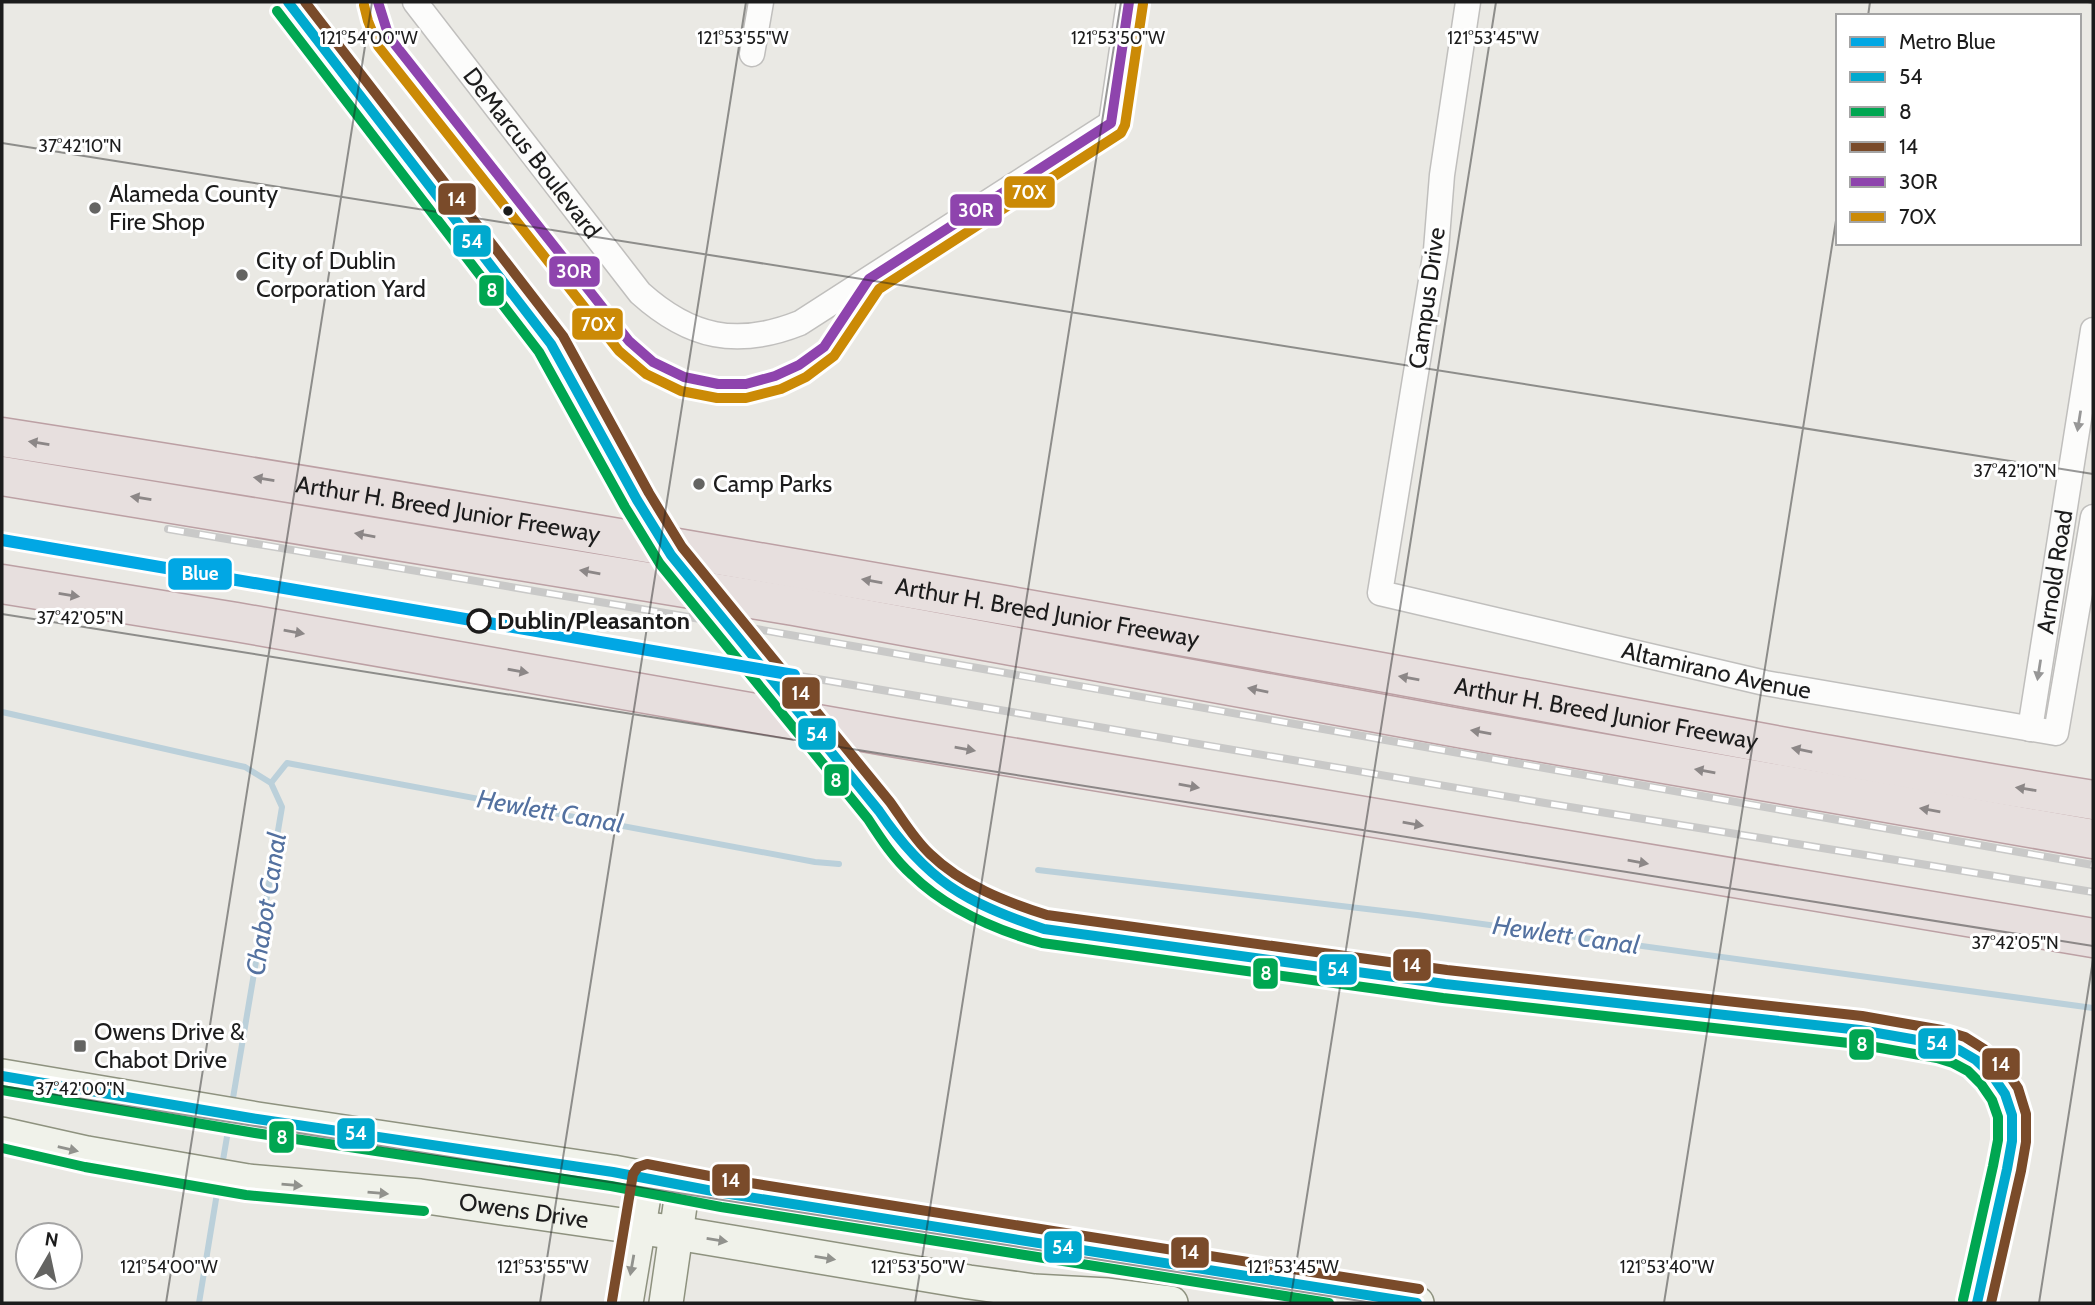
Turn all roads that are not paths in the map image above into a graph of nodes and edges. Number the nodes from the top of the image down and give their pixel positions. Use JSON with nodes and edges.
{"nodes":[{"id":1,"x":415,"y":2,"type":"edge"},
{"id":2,"x":761,"y":2,"type":"edge"},
{"id":3,"x":1129,"y":2,"type":"edge"},
{"id":4,"x":1468,"y":2,"type":"edge"},
{"id":5,"x":752,"y":54,"type":"dead end"},
{"id":6,"x":2093,"y":330,"type":"edge"},
{"id":7,"x":2,"y":437,"type":"edge"},
{"id":8,"x":2,"y":476,"type":"edge"},
{"id":9,"x":2093,"y":517,"type":"edge"},
{"id":10,"x":2,"y":584,"type":"edge"},
{"id":11,"x":1380,"y":593,"type":"joint"},
{"id":12,"x":2030,"y":729,"type":"junction"},
{"id":13,"x":2056,"y":733,"type":"joint"},
{"id":14,"x":2093,"y":800,"type":"edge"},
{"id":15,"x":2093,"y":839,"type":"edge"},
{"id":16,"x":2093,"y":938,"type":"edge"},
{"id":17,"x":2,"y":1076,"type":"edge"},
{"id":18,"x":2,"y":1134,"type":"edge"},
{"id":19,"x":647,"y":1178,"type":"junction"},
{"id":20,"x":683,"y":1185,"type":"junction"},
{"id":21,"x":639,"y":1227,"type":"junction"},
{"id":22,"x":677,"y":1233,"type":"junction"},
{"id":23,"x":626,"y":1303,"type":"edge"},
{"id":24,"x":666,"y":1303,"type":"edge"},
{"id":25,"x":1171,"y":1303,"type":"edge"},
{"id":26,"x":1417,"y":1303,"type":"edge"}],
"edges":[{"from":1,"to":3,"type":"street","name":"DeMarcus Boulevard"},
{"from":2,"to":5,"type":"street"},
{"from":4,"to":11,"type":"street","name":"Campus Drive"},
{"from":6,"to":12,"type":"street","name":"Arnold Road","one_way":true},
{"from":14,"to":7,"type":"highway","name":"Arthur H. Breed Junior Freeway","one_way":true},
{"from":15,"to":8,"type":"highway","one_way":true},
{"from":9,"to":13,"type":"street","name":"Arnold Road"},
{"from":10,"to":16,"type":"highway","one_way":true},
{"from":11,"to":12,"type":"street","name":"Altamirano Avenue"},
{"from":12,"to":13,"type":"street","name":"Altamirano Avenue"},
{"from":17,"to":19,"type":"street"},
{"from":18,"to":21,"type":"street","name":"Owens Drive","one_way":true},
{"from":19,"to":20,"type":"street"},
{"from":19,"to":21,"type":"street"},
{"from":20,"to":22,"type":"street"},
{"from":20,"to":26,"type":"street"},
{"from":21,"to":22,"type":"street","name":"Owens Drive"},
{"from":21,"to":23,"type":"street","one_way":true},
{"from":22,"to":24,"type":"street"},
{"from":22,"to":25,"type":"street","name":"Owens Drive","one_way":true}]}
